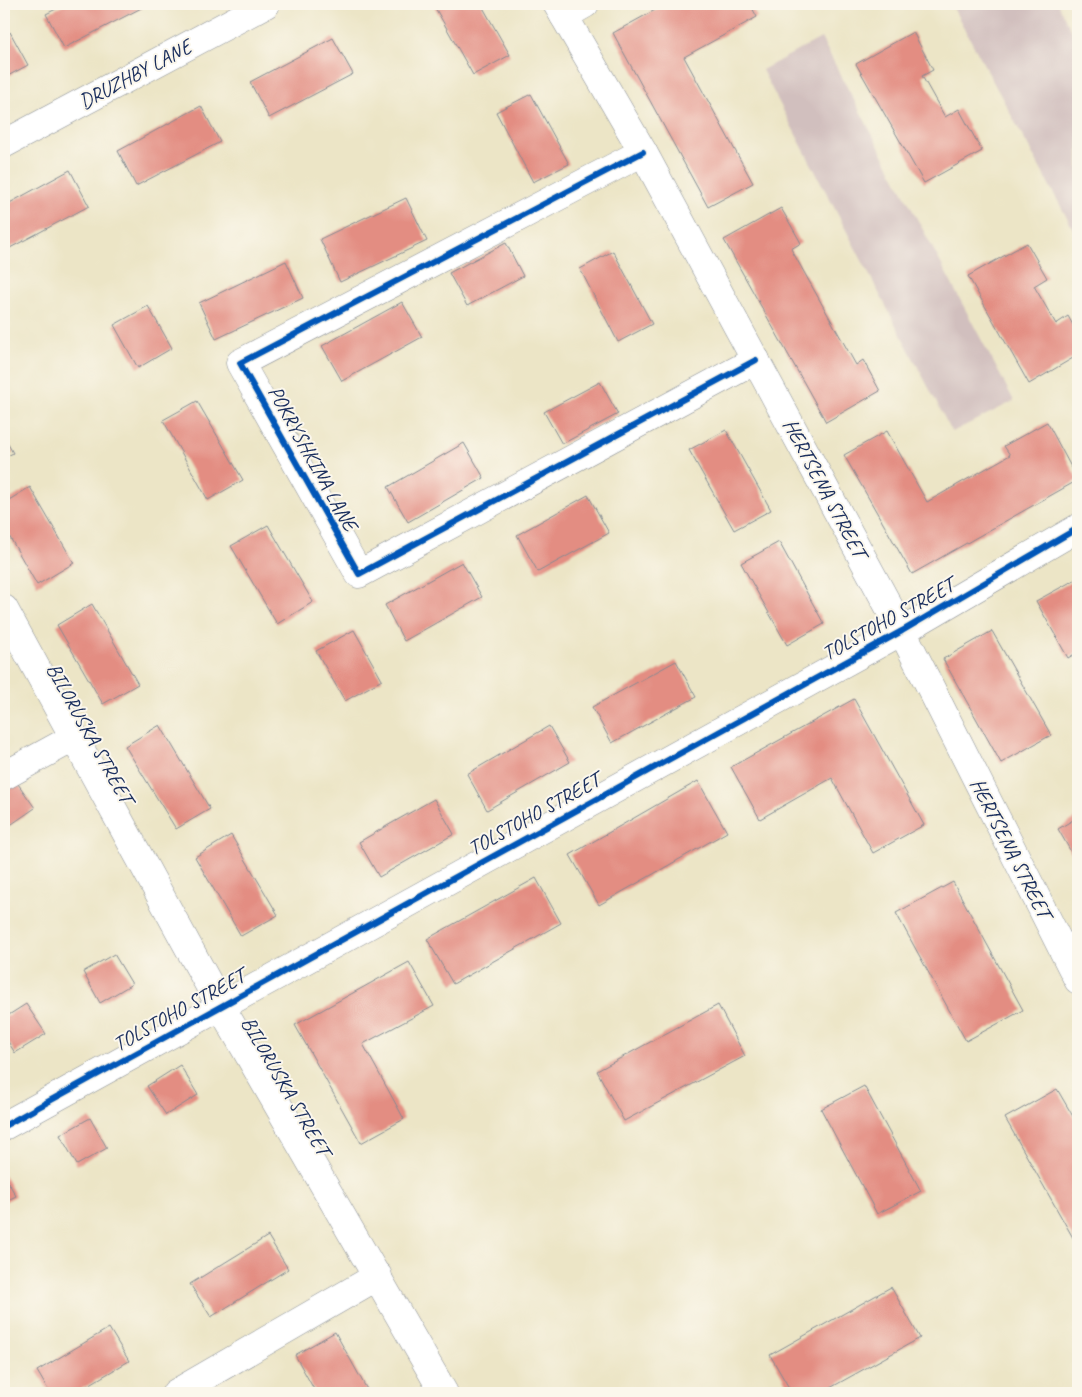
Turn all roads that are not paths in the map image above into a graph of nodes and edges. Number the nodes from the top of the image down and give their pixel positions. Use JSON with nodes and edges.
{"nodes":[{"id":1,"x":266,"y":4,"type":"edge"},
{"id":2,"x":569,"y":8,"type":"edge"},
{"id":3,"x":4,"y":144,"type":"edge"},
{"id":4,"x":643,"y":152,"type":"junction"},
{"id":5,"x":756,"y":360,"type":"junction"},
{"id":6,"x":1078,"y":528,"type":"edge"},
{"id":7,"x":4,"y":609,"type":"edge"},
{"id":8,"x":902,"y":631,"type":"junction"},
{"id":9,"x":75,"y":737,"type":"junction"},
{"id":10,"x":4,"y":776,"type":"edge"},
{"id":11,"x":1078,"y":980,"type":"edge"},
{"id":12,"x":220,"y":1005,"type":"junction"},
{"id":13,"x":4,"y":1126,"type":"edge"},
{"id":14,"x":378,"y":1276,"type":"junction"},
{"id":15,"x":176,"y":1393,"type":"edge"},
{"id":16,"x":444,"y":1393,"type":"edge"}],
"edges":[{"from":1,"to":3,"type":"street","name":"DRUZHBY LANE"},
{"from":2,"to":4,"type":"street","name":"HERTSENA STREET"},
{"from":4,"to":5,"type":"street","name":"HERTSENA STREET"},
{"from":4,"to":5,"type":"street","name":"POKRYSHKINA LANE"},
{"from":5,"to":8,"type":"street","name":"HERTSENA STREET"},
{"from":6,"to":8,"type":"street","name":"TOLSTOHO STREET"},
{"from":7,"to":9,"type":"street","name":"BILORUSKA STREET"},
{"from":8,"to":11,"type":"street","name":"HERTSENA STREET"},
{"from":8,"to":12,"type":"street","name":"TOLSTOHO STREET"},
{"from":9,"to":10,"type":"street"},
{"from":9,"to":12,"type":"street","name":"BILORUSKA STREET"},
{"from":12,"to":13,"type":"street","name":"TOLSTOHO STREET"},
{"from":12,"to":14,"type":"street","name":"BILORUSKA STREET"},
{"from":14,"to":15,"type":"street"},
{"from":14,"to":16,"type":"street","name":"BILORUSKA STREET"}]}
